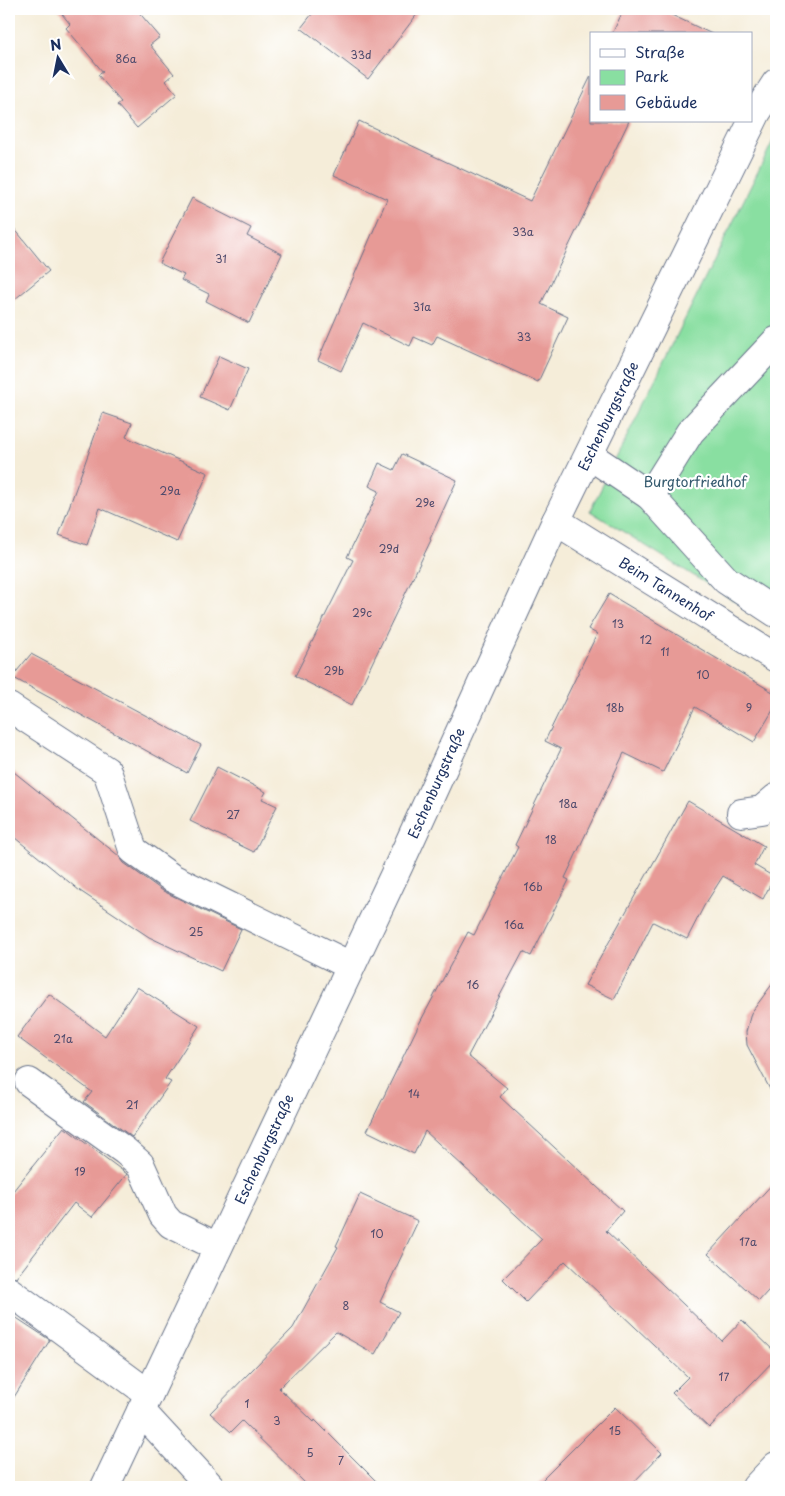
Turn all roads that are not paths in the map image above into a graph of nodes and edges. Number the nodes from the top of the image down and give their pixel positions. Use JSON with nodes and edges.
{"nodes":[{"id":1,"x":776,"y":83,"type":"edge"},
{"id":2,"x":776,"y":341,"type":"edge"},
{"id":3,"x":588,"y":455,"type":"junction"},
{"id":4,"x":650,"y":496,"type":"junction"},
{"id":5,"x":556,"y":521,"type":"junction"},
{"id":6,"x":776,"y":613,"type":"edge"},
{"id":7,"x":776,"y":658,"type":"edge"},
{"id":8,"x":9,"y":707,"type":"edge"},
{"id":9,"x":776,"y":798,"type":"edge"},
{"id":10,"x":741,"y":813,"type":"dead end"},
{"id":11,"x":351,"y":966,"type":"junction"},
{"id":12,"x":29,"y":1082,"type":"dead end"},
{"id":13,"x":218,"y":1247,"type":"junction"},
{"id":14,"x":9,"y":1291,"type":"edge"},
{"id":15,"x":145,"y":1402,"type":"junction"},
{"id":16,"x":105,"y":1487,"type":"edge"},
{"id":17,"x":211,"y":1487,"type":"edge"}],
"edges":[{"from":1,"to":3,"type":"street","name":"Eschenburgstraße"},
{"from":2,"to":4,"type":"street"},
{"from":3,"to":4,"type":"street"},
{"from":3,"to":5,"type":"street","name":"Eschenburgstraße"},
{"from":4,"to":6,"type":"street"},
{"from":5,"to":7,"type":"street","name":"Beim Tannenhof"},
{"from":5,"to":11,"type":"street","name":"Eschenburgstraße"},
{"from":8,"to":11,"type":"street"},
{"from":9,"to":10,"type":"street"},
{"from":11,"to":13,"type":"street","name":"Eschenburgstraße"},
{"from":12,"to":13,"type":"street"},
{"from":13,"to":15,"type":"street","name":"Eschenburgstraße"},
{"from":14,"to":15,"type":"street"},
{"from":15,"to":16,"type":"street","name":"Eschenburgstraße"},
{"from":15,"to":17,"type":"street"}]}
